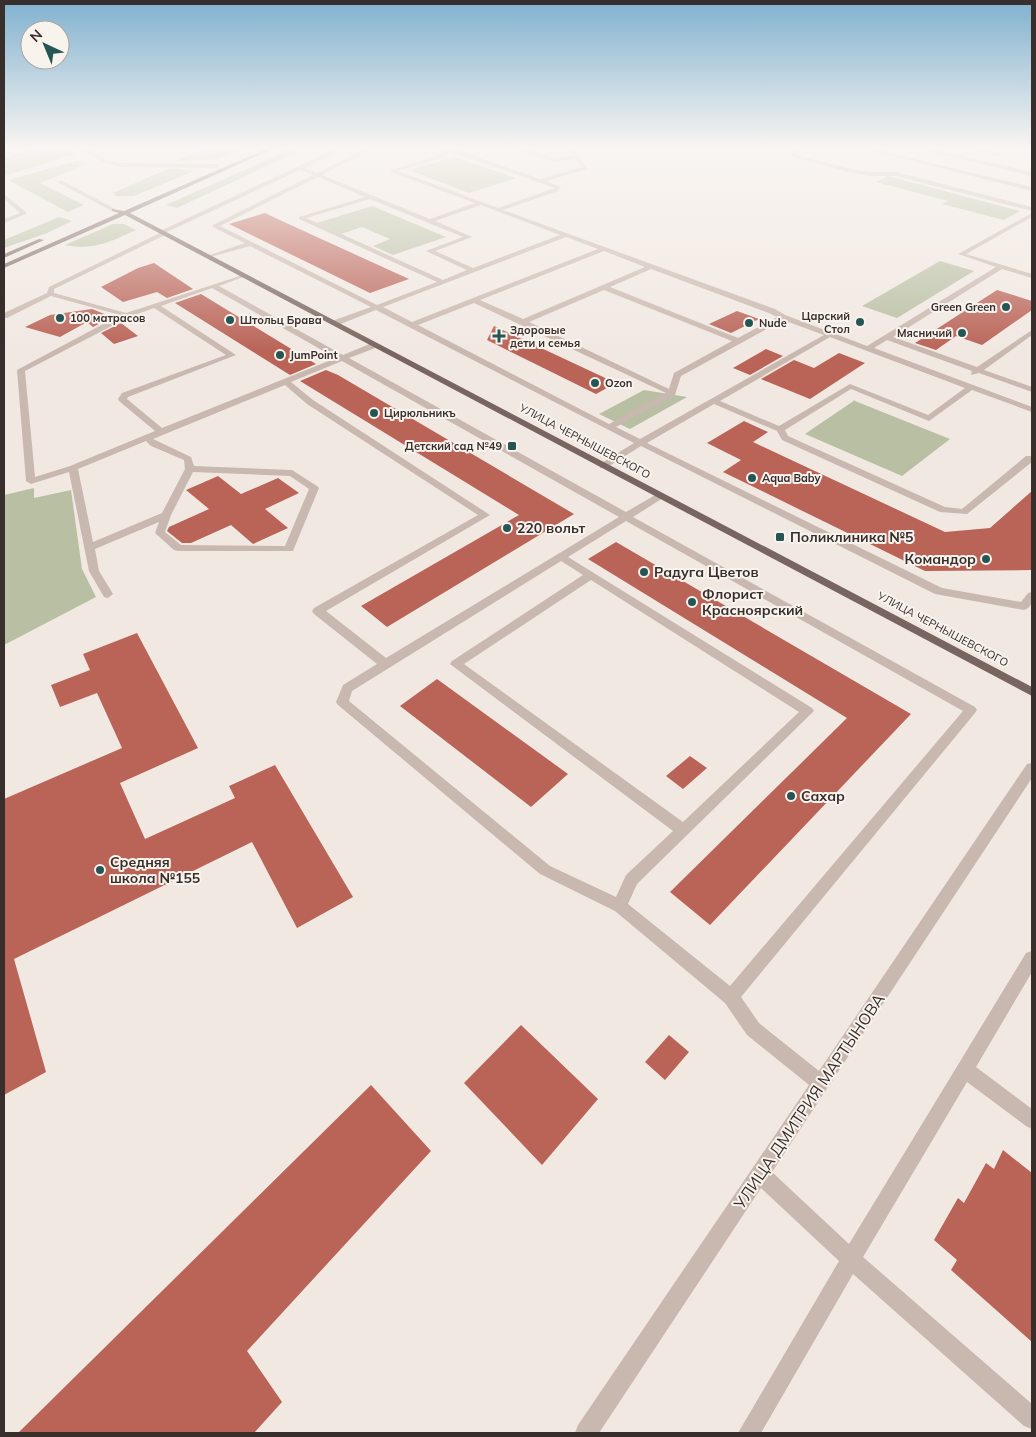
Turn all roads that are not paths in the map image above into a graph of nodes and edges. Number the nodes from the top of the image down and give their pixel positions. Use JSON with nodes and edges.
{"nodes":[{"id":1,"x":16,"y":216,"type":"edge"},
{"id":2,"x":116,"y":216,"type":"edge"},
{"id":3,"x":133,"y":216,"type":"edge"},
{"id":4,"x":199,"y":216,"type":"edge"},
{"id":5,"x":235,"y":216,"type":"edge"},
{"id":6,"x":307,"y":216,"type":"edge"},
{"id":7,"x":417,"y":216,"type":"edge"},
{"id":8,"x":444,"y":216,"type":"edge"},
{"id":9,"x":514,"y":216,"type":"edge"},
{"id":10,"x":1030,"y":216,"type":"edge"},
{"id":11,"x":4,"y":221,"type":"edge"},
{"id":12,"x":429,"y":221,"type":"junction"},
{"id":13,"x":164,"y":232,"type":"junction"},
{"id":14,"x":566,"y":235,"type":"junction"},
{"id":15,"x":46,"y":238,"type":"dead end"},
{"id":16,"x":249,"y":244,"type":"junction"},
{"id":17,"x":604,"y":249,"type":"junction"},
{"id":18,"x":4,"y":256,"type":"edge"},
{"id":19,"x":209,"y":256,"type":"junction"},
{"id":20,"x":4,"y":266,"type":"edge"},
{"id":21,"x":651,"y":267,"type":"junction"},
{"id":22,"x":1001,"y":267,"type":"junction"},
{"id":23,"x":473,"y":270,"type":"junction"},
{"id":24,"x":244,"y":275,"type":"junction"},
{"id":25,"x":1032,"y":276,"type":"edge"},
{"id":26,"x":442,"y":282,"type":"junction"},
{"id":27,"x":214,"y":286,"type":"junction"},
{"id":28,"x":604,"y":287,"type":"junction"},
{"id":29,"x":50,"y":294,"type":"junction"},
{"id":30,"x":474,"y":300,"type":"junction"},
{"id":31,"x":155,"y":305,"type":"junction"},
{"id":32,"x":376,"y":307,"type":"junction"},
{"id":33,"x":126,"y":315,"type":"junction"},
{"id":34,"x":4,"y":316,"type":"edge"},
{"id":35,"x":782,"y":317,"type":"junction"},
{"id":36,"x":523,"y":322,"type":"junction"},
{"id":37,"x":335,"y":323,"type":"junction"},
{"id":38,"x":412,"y":325,"type":"junction"},
{"id":39,"x":1032,"y":332,"type":"edge"},
{"id":40,"x":829,"y":335,"type":"junction"},
{"id":41,"x":887,"y":337,"type":"junction"},
{"id":42,"x":1023,"y":338,"type":"junction"},
{"id":43,"x":738,"y":341,"type":"junction"},
{"id":44,"x":1032,"y":341,"type":"edge"},
{"id":45,"x":375,"y":345,"type":"junction"},
{"id":46,"x":867,"y":349,"type":"junction"},
{"id":47,"x":344,"y":358,"type":"junction"},
{"id":48,"x":978,"y":370,"type":"junction"},
{"id":49,"x":285,"y":381,"type":"junction"},
{"id":50,"x":960,"y":383,"type":"junction"},
{"id":51,"x":971,"y":387,"type":"junction"},
{"id":52,"x":1032,"y":390,"type":"edge"},
{"id":53,"x":672,"y":393,"type":"junction"},
{"id":54,"x":714,"y":401,"type":"junction"},
{"id":55,"x":1032,"y":410,"type":"edge"},
{"id":56,"x":609,"y":427,"type":"junction"},
{"id":57,"x":780,"y":429,"type":"junction"},
{"id":58,"x":160,"y":432,"type":"junction"},
{"id":59,"x":146,"y":437,"type":"junction"},
{"id":60,"x":640,"y":443,"type":"junction"},
{"id":61,"x":1031,"y":457,"type":"edge"},
{"id":62,"x":603,"y":466,"type":"junction"},
{"id":63,"x":73,"y":468,"type":"junction"},
{"id":64,"x":190,"y":469,"type":"junction"},
{"id":65,"x":660,"y":496,"type":"junction"},
{"id":66,"x":166,"y":515,"type":"junction"},
{"id":67,"x":624,"y":517,"type":"junction"},
{"id":68,"x":90,"y":547,"type":"junction"},
{"id":69,"x":561,"y":557,"type":"junction"},
{"id":70,"x":591,"y":575,"type":"junction"},
{"id":71,"x":108,"y":594,"type":"dead end"},
{"id":72,"x":1032,"y":596,"type":"edge"},
{"id":73,"x":385,"y":664,"type":"junction"},
{"id":74,"x":1032,"y":692,"type":"edge"},
{"id":75,"x":1032,"y":768,"type":"edge"},
{"id":76,"x":683,"y":830,"type":"junction"},
{"id":77,"x":620,"y":906,"type":"junction"},
{"id":78,"x":1032,"y":958,"type":"edge"},
{"id":79,"x":731,"y":997,"type":"junction"},
{"id":80,"x":966,"y":1070,"type":"junction"},
{"id":81,"x":821,"y":1084,"type":"junction"},
{"id":82,"x":1032,"y":1120,"type":"edge"},
{"id":83,"x":760,"y":1174,"type":"junction"},
{"id":84,"x":851,"y":1259,"type":"junction"},
{"id":85,"x":1032,"y":1418,"type":"edge"},
{"id":86,"x":586,"y":1433,"type":"edge"},
{"id":87,"x":749,"y":1433,"type":"edge"}],
"edges":[{"from":1,"to":11,"type":"street"},
{"from":2,"to":20,"type":"main road"},
{"from":3,"to":13,"type":"main road","name":"УЛИЦА ЧЕРНЫШЕВСКОГО"},
{"from":4,"to":13,"type":"street"},
{"from":5,"to":16,"type":"street"},
{"from":6,"to":26,"type":"street"},
{"from":7,"to":12,"type":"street"},
{"from":8,"to":12,"type":"street"},
{"from":9,"to":14,"type":"street"},
{"from":10,"to":22,"type":"street"},
{"from":12,"to":23,"type":"street"},
{"from":13,"to":19,"type":"main road","name":"УЛИЦА ЧЕРНЫШЕВСКОГО"},
{"from":13,"to":29,"type":"street"},
{"from":14,"to":17,"type":"street"},
{"from":14,"to":23,"type":"street"},
{"from":15,"to":18,"type":"main road"},
{"from":16,"to":19,"type":"street"},
{"from":16,"to":32,"type":"street"},
{"from":17,"to":21,"type":"street"},
{"from":17,"to":30,"type":"street"},
{"from":19,"to":24,"type":"main road","name":"УЛИЦА ЧЕРНЫШЕВСКОГО"},
{"from":21,"to":28,"type":"street"},
{"from":21,"to":35,"type":"street"},
{"from":22,"to":25,"type":"street"},
{"from":22,"to":41,"type":"street"},
{"from":23,"to":26,"type":"street"},
{"from":24,"to":27,"type":"street"},
{"from":24,"to":37,"type":"main road","name":"УЛИЦА ЧЕРНЫШЕВСКОГО"},
{"from":26,"to":32,"type":"street"},
{"from":27,"to":31,"type":"street"},
{"from":27,"to":47,"type":"street"},
{"from":28,"to":36,"type":"street"},
{"from":28,"to":43,"type":"street"},
{"from":29,"to":33,"type":"street"},
{"from":29,"to":34,"type":"street"},
{"from":30,"to":36,"type":"street"},
{"from":30,"to":38,"type":"street"},
{"from":31,"to":33,"type":"street"},
{"from":31,"to":58,"type":"street"},
{"from":32,"to":37,"type":"street"},
{"from":32,"to":38,"type":"street"},
{"from":33,"to":63,"type":"street"},
{"from":35,"to":40,"type":"street"},
{"from":35,"to":43,"type":"street"},
{"from":36,"to":53,"type":"street"},
{"from":37,"to":45,"type":"main road","name":"УЛИЦА ЧЕРНЫШЕВСКОГО"},
{"from":38,"to":56,"type":"street"},
{"from":39,"to":42,"type":"street"},
{"from":40,"to":46,"type":"street"},
{"from":40,"to":54,"type":"street"},
{"from":41,"to":46,"type":"street"},
{"from":41,"to":48,"type":"street"},
{"from":42,"to":44,"type":"street"},
{"from":42,"to":48,"type":"street"},
{"from":43,"to":53,"type":"street"},
{"from":45,"to":47,"type":"street"},
{"from":45,"to":62,"type":"main road","name":"УЛИЦА ЧЕРНЫШЕВСКОГО"},
{"from":46,"to":50,"type":"street"},
{"from":47,"to":49,"type":"street"},
{"from":47,"to":67,"type":"street"},
{"from":48,"to":50,"type":"street"},
{"from":48,"to":52,"type":"street"},
{"from":49,"to":58,"type":"street"},
{"from":49,"to":73,"type":"street"},
{"from":50,"to":51,"type":"street"},
{"from":51,"to":55,"type":"street"},
{"from":51,"to":57,"type":"street"},
{"from":53,"to":56,"type":"street"},
{"from":54,"to":57,"type":"street"},
{"from":54,"to":60,"type":"street"},
{"from":56,"to":60,"type":"street"},
{"from":57,"to":61,"type":"street"},
{"from":58,"to":59,"type":"street"},
{"from":59,"to":63,"type":"street"},
{"from":59,"to":64,"type":"street"},
{"from":60,"to":62,"type":"street"},
{"from":60,"to":72,"type":"street"},
{"from":62,"to":65,"type":"main road","name":"УЛИЦА ЧЕРНЫШЕВСКОГО"},
{"from":63,"to":68,"type":"street"},
{"from":64,"to":66,"type":"street"},
{"from":64,"to":66,"type":"street"},
{"from":65,"to":67,"type":"street"},
{"from":65,"to":74,"type":"main road","name":"УЛИЦА ЧЕРНЫШЕВСКОГО"},
{"from":66,"to":68,"type":"street"},
{"from":67,"to":69,"type":"street"},
{"from":67,"to":79,"type":"street"},
{"from":68,"to":71,"type":"street"},
{"from":69,"to":70,"type":"street"},
{"from":69,"to":73,"type":"street"},
{"from":70,"to":76,"type":"street"},
{"from":70,"to":76,"type":"street"},
{"from":73,"to":77,"type":"street"},
{"from":75,"to":81,"type":"street","name":"УЛИЦА ДМИТРИЯ МАРТЫНОВА"},
{"from":76,"to":77,"type":"street"},
{"from":77,"to":79,"type":"street"},
{"from":78,"to":80,"type":"street"},
{"from":79,"to":81,"type":"street"},
{"from":80,"to":82,"type":"street"},
{"from":80,"to":84,"type":"street"},
{"from":81,"to":83,"type":"street","name":"УЛИЦА ДМИТРИЯ МАРТЫНОВА"},
{"from":83,"to":84,"type":"street"},
{"from":83,"to":86,"type":"street","name":"УЛИЦА ДМИТРИЯ МАРТЫНОВА"},
{"from":84,"to":85,"type":"street"},
{"from":84,"to":87,"type":"street"}]}
